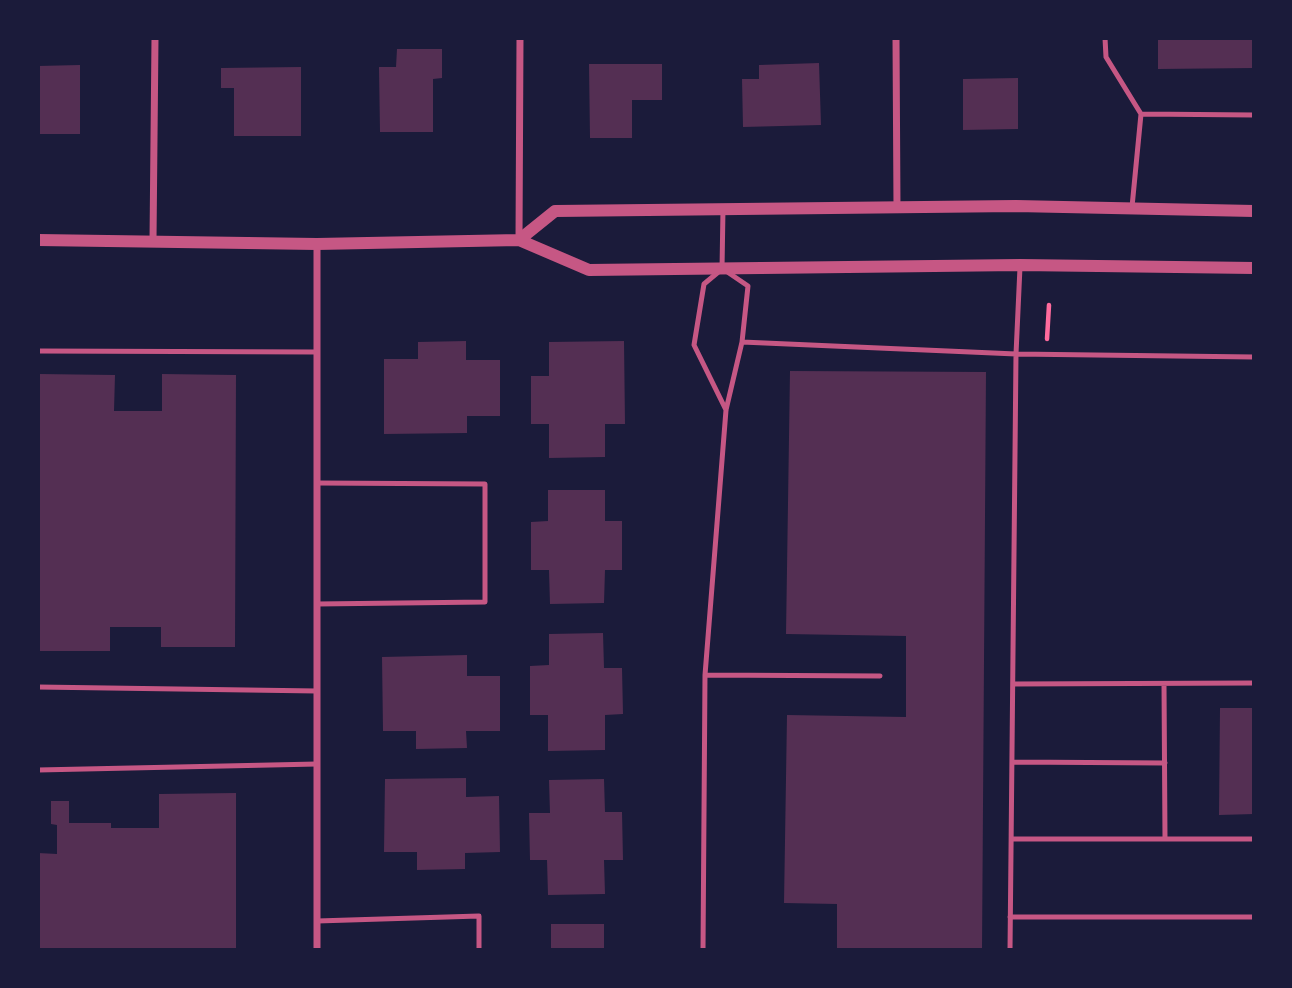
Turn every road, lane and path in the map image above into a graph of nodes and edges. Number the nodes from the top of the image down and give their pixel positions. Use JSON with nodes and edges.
{"nodes":[{"id":1,"x":155,"y":38,"type":"edge"},
{"id":2,"x":520,"y":38,"type":"edge"},
{"id":3,"x":897,"y":38,"type":"edge"},
{"id":4,"x":1105,"y":38,"type":"edge"},
{"id":5,"x":1141,"y":114,"type":"junction"},
{"id":6,"x":1254,"y":115,"type":"edge"},
{"id":7,"x":1132,"y":207,"type":"junction"},
{"id":8,"x":897,"y":208,"type":"junction"},
{"id":9,"x":723,"y":209,"type":"junction"},
{"id":10,"x":1254,"y":211,"type":"edge"},
{"id":11,"x":38,"y":240,"type":"edge"},
{"id":12,"x":153,"y":240,"type":"junction"},
{"id":13,"x":519,"y":240,"type":"junction"},
{"id":14,"x":317,"y":244,"type":"junction"},
{"id":15,"x":1020,"y":265,"type":"junction"},
{"id":16,"x":1254,"y":268,"type":"edge"},
{"id":17,"x":722,"y":269,"type":"junction"},
{"id":18,"x":1049,"y":305,"type":"dead end"},
{"id":19,"x":742,"y":342,"type":"junction"},
{"id":20,"x":1047,"y":343,"type":"dead end"},
{"id":21,"x":38,"y":351,"type":"edge"},
{"id":22,"x":317,"y":352,"type":"junction"},
{"id":23,"x":1016,"y":354,"type":"junction"},
{"id":24,"x":1254,"y":357,"type":"edge"},
{"id":25,"x":726,"y":410,"type":"junction"},
{"id":26,"x":317,"y":483,"type":"junction"},
{"id":27,"x":317,"y":604,"type":"junction"},
{"id":28,"x":705,"y":675,"type":"junction"},
{"id":29,"x":880,"y":676,"type":"dead end"},
{"id":30,"x":1013,"y":684,"type":"junction"},
{"id":31,"x":1164,"y":684,"type":"junction"},
{"id":32,"x":1254,"y":684,"type":"edge"},
{"id":33,"x":38,"y":687,"type":"edge"},
{"id":34,"x":317,"y":691,"type":"junction"},
{"id":35,"x":1012,"y":762,"type":"junction"},
{"id":36,"x":1165,"y":763,"type":"junction"},
{"id":37,"x":317,"y":764,"type":"junction"},
{"id":38,"x":38,"y":770,"type":"edge"},
{"id":39,"x":1012,"y":839,"type":"junction"},
{"id":40,"x":1165,"y":839,"type":"junction"},
{"id":41,"x":1254,"y":839,"type":"edge"},
{"id":42,"x":1010,"y":917,"type":"junction"},
{"id":43,"x":1254,"y":917,"type":"edge"},
{"id":44,"x":317,"y":921,"type":"junction"},
{"id":45,"x":317,"y":950,"type":"edge"},
{"id":46,"x":479,"y":950,"type":"edge"},
{"id":47,"x":703,"y":950,"type":"edge"},
{"id":48,"x":1010,"y":950,"type":"edge"}],
"edges":[{"from":1,"to":12,"type":"street"},
{"from":2,"to":13,"type":"street"},
{"from":3,"to":8,"type":"street"},
{"from":4,"to":5,"type":"lane"},
{"from":5,"to":6,"type":"lane"},
{"from":5,"to":7,"type":"lane"},
{"from":7,"to":8,"type":"street"},
{"from":7,"to":10,"type":"street"},
{"from":8,"to":9,"type":"street"},
{"from":9,"to":13,"type":"street"},
{"from":9,"to":17,"type":"lane"},
{"from":11,"to":12,"type":"street"},
{"from":12,"to":14,"type":"street"},
{"from":13,"to":14,"type":"street"},
{"from":13,"to":17,"type":"street"},
{"from":14,"to":22,"type":"street"},
{"from":15,"to":16,"type":"street"},
{"from":15,"to":17,"type":"street"},
{"from":15,"to":23,"type":"lane"},
{"from":17,"to":19,"type":"lane"},
{"from":17,"to":25,"type":"lane"},
{"from":18,"to":20,"type":"path"},
{"from":19,"to":23,"type":"lane"},
{"from":19,"to":25,"type":"lane"},
{"from":21,"to":22,"type":"lane"},
{"from":22,"to":26,"type":"street"},
{"from":23,"to":24,"type":"lane"},
{"from":23,"to":30,"type":"lane"},
{"from":25,"to":28,"type":"lane"},
{"from":26,"to":27,"type":"street"},
{"from":26,"to":27,"type":"lane"},
{"from":27,"to":34,"type":"street"},
{"from":28,"to":29,"type":"lane"},
{"from":28,"to":47,"type":"lane"},
{"from":30,"to":31,"type":"lane"},
{"from":30,"to":35,"type":"lane"},
{"from":31,"to":32,"type":"lane"},
{"from":31,"to":36,"type":"lane"},
{"from":33,"to":34,"type":"lane"},
{"from":34,"to":37,"type":"street"},
{"from":35,"to":36,"type":"lane"},
{"from":35,"to":39,"type":"lane"},
{"from":36,"to":40,"type":"lane"},
{"from":37,"to":38,"type":"lane"},
{"from":37,"to":44,"type":"street"},
{"from":39,"to":40,"type":"lane"},
{"from":39,"to":42,"type":"lane"},
{"from":40,"to":41,"type":"lane"},
{"from":42,"to":43,"type":"lane"},
{"from":42,"to":48,"type":"lane"},
{"from":44,"to":45,"type":"street"},
{"from":44,"to":46,"type":"lane"}]}
